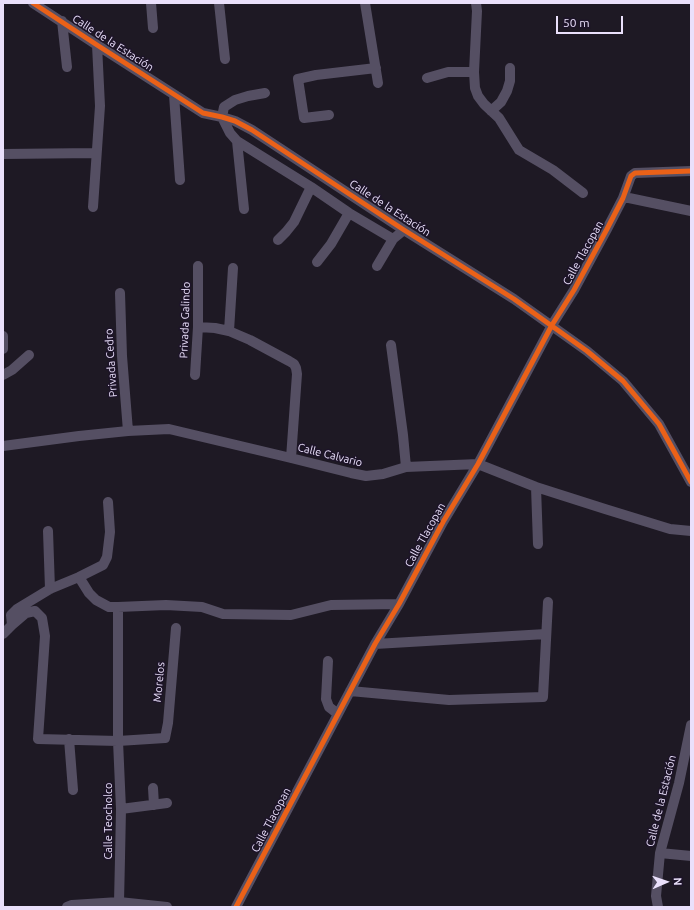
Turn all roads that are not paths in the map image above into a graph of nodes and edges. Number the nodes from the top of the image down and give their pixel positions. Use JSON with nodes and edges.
{"nodes":[{"id":1,"x":33,"y":3,"type":"edge"},
{"id":2,"x":151,"y":3,"type":"edge"},
{"id":3,"x":219,"y":3,"type":"edge"},
{"id":4,"x":364,"y":3,"type":"edge"},
{"id":5,"x":476,"y":3,"type":"edge"},
{"id":6,"x":62,"y":21,"type":"junction"},
{"id":7,"x":153,"y":28,"type":"dead end"},
{"id":8,"x":97,"y":45,"type":"junction"},
{"id":9,"x":225,"y":59,"type":"dead end"},
{"id":10,"x":67,"y":67,"type":"dead end"},
{"id":11,"x":376,"y":68,"type":"junction"},
{"id":12,"x":510,"y":68,"type":"dead end"},
{"id":13,"x":474,"y":72,"type":"junction"},
{"id":14,"x":427,"y":78,"type":"dead end"},
{"id":15,"x":378,"y":83,"type":"dead end"},
{"id":16,"x":265,"y":93,"type":"dead end"},
{"id":17,"x":174,"y":95,"type":"junction"},
{"id":18,"x":491,"y":110,"type":"junction"},
{"id":19,"x":329,"y":116,"type":"dead end"},
{"id":20,"x":222,"y":117,"type":"junction"},
{"id":21,"x":237,"y":141,"type":"junction"},
{"id":22,"x":96,"y":153,"type":"junction"},
{"id":23,"x":3,"y":154,"type":"edge"},
{"id":24,"x":691,"y":171,"type":"edge"},
{"id":25,"x":180,"y":180,"type":"dead end"},
{"id":26,"x":311,"y":188,"type":"junction"},
{"id":27,"x":583,"y":193,"type":"dead end"},
{"id":28,"x":623,"y":198,"type":"junction"},
{"id":29,"x":93,"y":208,"type":"dead end"},
{"id":30,"x":244,"y":209,"type":"dead end"},
{"id":31,"x":691,"y":211,"type":"edge"},
{"id":32,"x":349,"y":213,"type":"junction"},
{"id":33,"x":404,"y":230,"type":"junction"},
{"id":34,"x":393,"y":239,"type":"junction"},
{"id":35,"x":278,"y":240,"type":"dead end"},
{"id":36,"x":317,"y":262,"type":"dead end"},
{"id":37,"x":198,"y":266,"type":"dead end"},
{"id":38,"x":377,"y":266,"type":"dead end"},
{"id":39,"x":233,"y":268,"type":"dead end"},
{"id":40,"x":120,"y":293,"type":"dead end"},
{"id":41,"x":552,"y":325,"type":"junction"},
{"id":42,"x":198,"y":327,"type":"junction"},
{"id":43,"x":229,"y":331,"type":"junction"},
{"id":44,"x":3,"y":336,"type":"edge"},
{"id":45,"x":391,"y":345,"type":"dead end"},
{"id":46,"x":3,"y":349,"type":"edge"},
{"id":47,"x":29,"y":355,"type":"dead end"},
{"id":48,"x":3,"y":375,"type":"edge"},
{"id":49,"x":195,"y":375,"type":"dead end"},
{"id":50,"x":128,"y":431,"type":"junction"},
{"id":51,"x":3,"y":446,"type":"edge"},
{"id":52,"x":291,"y":458,"type":"junction"},
{"id":53,"x":478,"y":464,"type":"junction"},
{"id":54,"x":406,"y":467,"type":"junction"},
{"id":55,"x":691,"y":482,"type":"edge"},
{"id":56,"x":536,"y":487,"type":"junction"},
{"id":57,"x":108,"y":502,"type":"dead end"},
{"id":58,"x":691,"y":530,"type":"edge"},
{"id":59,"x":48,"y":531,"type":"dead end"},
{"id":60,"x":538,"y":544,"type":"dead end"},
{"id":61,"x":79,"y":577,"type":"junction"},
{"id":62,"x":50,"y":589,"type":"junction"},
{"id":63,"x":548,"y":602,"type":"dead end"},
{"id":64,"x":399,"y":604,"type":"junction"},
{"id":65,"x":118,"y":608,"type":"junction"},
{"id":66,"x":12,"y":625,"type":"junction"},
{"id":67,"x":176,"y":628,"type":"dead end"},
{"id":68,"x":3,"y":634,"type":"edge"},
{"id":69,"x":546,"y":634,"type":"junction"},
{"id":70,"x":375,"y":644,"type":"junction"},
{"id":71,"x":328,"y":661,"type":"dead end"},
{"id":72,"x":350,"y":691,"type":"junction"},
{"id":73,"x":338,"y":714,"type":"junction"},
{"id":74,"x":691,"y":725,"type":"edge"},
{"id":75,"x":69,"y":739,"type":"junction"},
{"id":76,"x":118,"y":741,"type":"junction"},
{"id":77,"x":153,"y":788,"type":"dead end"},
{"id":78,"x":73,"y":790,"type":"dead end"},
{"id":79,"x":167,"y":803,"type":"dead end"},
{"id":80,"x":154,"y":805,"type":"junction"},
{"id":81,"x":121,"y":809,"type":"junction"},
{"id":82,"x":660,"y":853,"type":"junction"},
{"id":83,"x":691,"y":856,"type":"edge"},
{"id":84,"x":119,"y":902,"type":"junction"},
{"id":85,"x":67,"y":907,"type":"edge"},
{"id":86,"x":163,"y":907,"type":"edge"},
{"id":87,"x":236,"y":907,"type":"edge"},
{"id":88,"x":658,"y":907,"type":"edge"}],
"edges":[{"from":1,"to":6,"type":"street","name":"Calle de la Estación"},
{"from":2,"to":7,"type":"street"},
{"from":3,"to":9,"type":"street"},
{"from":4,"to":11,"type":"street"},
{"from":5,"to":13,"type":"street"},
{"from":6,"to":8,"type":"street","name":"Calle de la Estación"},
{"from":6,"to":10,"type":"street"},
{"from":8,"to":17,"type":"street","name":"Calle de la Estación"},
{"from":8,"to":22,"type":"street"},
{"from":11,"to":15,"type":"street"},
{"from":11,"to":19,"type":"street"},
{"from":12,"to":18,"type":"street"},
{"from":13,"to":14,"type":"street"},
{"from":13,"to":18,"type":"street"},
{"from":16,"to":20,"type":"street"},
{"from":17,"to":20,"type":"street","name":"Calle de la Estación"},
{"from":17,"to":25,"type":"street"},
{"from":18,"to":27,"type":"street"},
{"from":20,"to":21,"type":"street"},
{"from":20,"to":33,"type":"street","name":"Calle de la Estación"},
{"from":21,"to":26,"type":"street"},
{"from":21,"to":30,"type":"street"},
{"from":22,"to":23,"type":"street"},
{"from":22,"to":29,"type":"street"},
{"from":24,"to":28,"type":"street","name":"Calle Tlacopan"},
{"from":26,"to":32,"type":"street"},
{"from":26,"to":35,"type":"street"},
{"from":28,"to":31,"type":"street"},
{"from":28,"to":41,"type":"street","name":"Calle Tlacopan"},
{"from":32,"to":34,"type":"street"},
{"from":32,"to":36,"type":"street"},
{"from":33,"to":34,"type":"street"},
{"from":33,"to":41,"type":"street","name":"Calle de la Estación"},
{"from":34,"to":38,"type":"street"},
{"from":37,"to":42,"type":"street","name":"Privada Galindo"},
{"from":39,"to":43,"type":"street"},
{"from":40,"to":50,"type":"street","name":"Privada Cedro"},
{"from":41,"to":53,"type":"street","name":"Calle Tlacopan"},
{"from":41,"to":55,"type":"street","name":"Calle de la Estación"},
{"from":42,"to":43,"type":"street"},
{"from":42,"to":49,"type":"street","name":"Privada Galindo"},
{"from":43,"to":52,"type":"street"},
{"from":44,"to":46,"type":"street"},
{"from":45,"to":54,"type":"street"},
{"from":47,"to":48,"type":"street"},
{"from":50,"to":51,"type":"street","name":"Calle Calvario"},
{"from":50,"to":52,"type":"street","name":"Calle Calvario"},
{"from":52,"to":54,"type":"street","name":"Calle Calvario"},
{"from":53,"to":54,"type":"street","name":"Calle Calvario"},
{"from":53,"to":56,"type":"street","name":"Calle Calvario"},
{"from":53,"to":64,"type":"street","name":"Calle Tlacopan"},
{"from":56,"to":58,"type":"street","name":"Calle Calvario"},
{"from":56,"to":60,"type":"street"},
{"from":57,"to":61,"type":"street"},
{"from":59,"to":62,"type":"street"},
{"from":61,"to":62,"type":"street"},
{"from":61,"to":65,"type":"street"},
{"from":62,"to":66,"type":"street"},
{"from":63,"to":69,"type":"street"},
{"from":64,"to":65,"type":"street"},
{"from":64,"to":70,"type":"street","name":"Calle Tlacopan"},
{"from":65,"to":76,"type":"street","name":"Calle Teocholco"},
{"from":66,"to":68,"type":"street"},
{"from":66,"to":75,"type":"street"},
{"from":67,"to":76,"type":"street","name":"Morelos"},
{"from":69,"to":70,"type":"street"},
{"from":69,"to":72,"type":"street"},
{"from":70,"to":72,"type":"street","name":"Calle Tlacopan"},
{"from":71,"to":73,"type":"street"},
{"from":72,"to":73,"type":"street","name":"Calle Tlacopan"},
{"from":73,"to":87,"type":"street","name":"Calle Tlacopan"},
{"from":74,"to":82,"type":"street","name":"Calle de la Estación"},
{"from":75,"to":76,"type":"street"},
{"from":75,"to":78,"type":"street"},
{"from":76,"to":81,"type":"street","name":"Calle Teocholco"},
{"from":77,"to":80,"type":"street"},
{"from":79,"to":80,"type":"street"},
{"from":80,"to":81,"type":"street"},
{"from":81,"to":84,"type":"street","name":"Calle Teocholco"},
{"from":82,"to":83,"type":"street"},
{"from":82,"to":88,"type":"street","name":"Calle de la Estación"},
{"from":84,"to":85,"type":"street"},
{"from":84,"to":86,"type":"street"}]}
